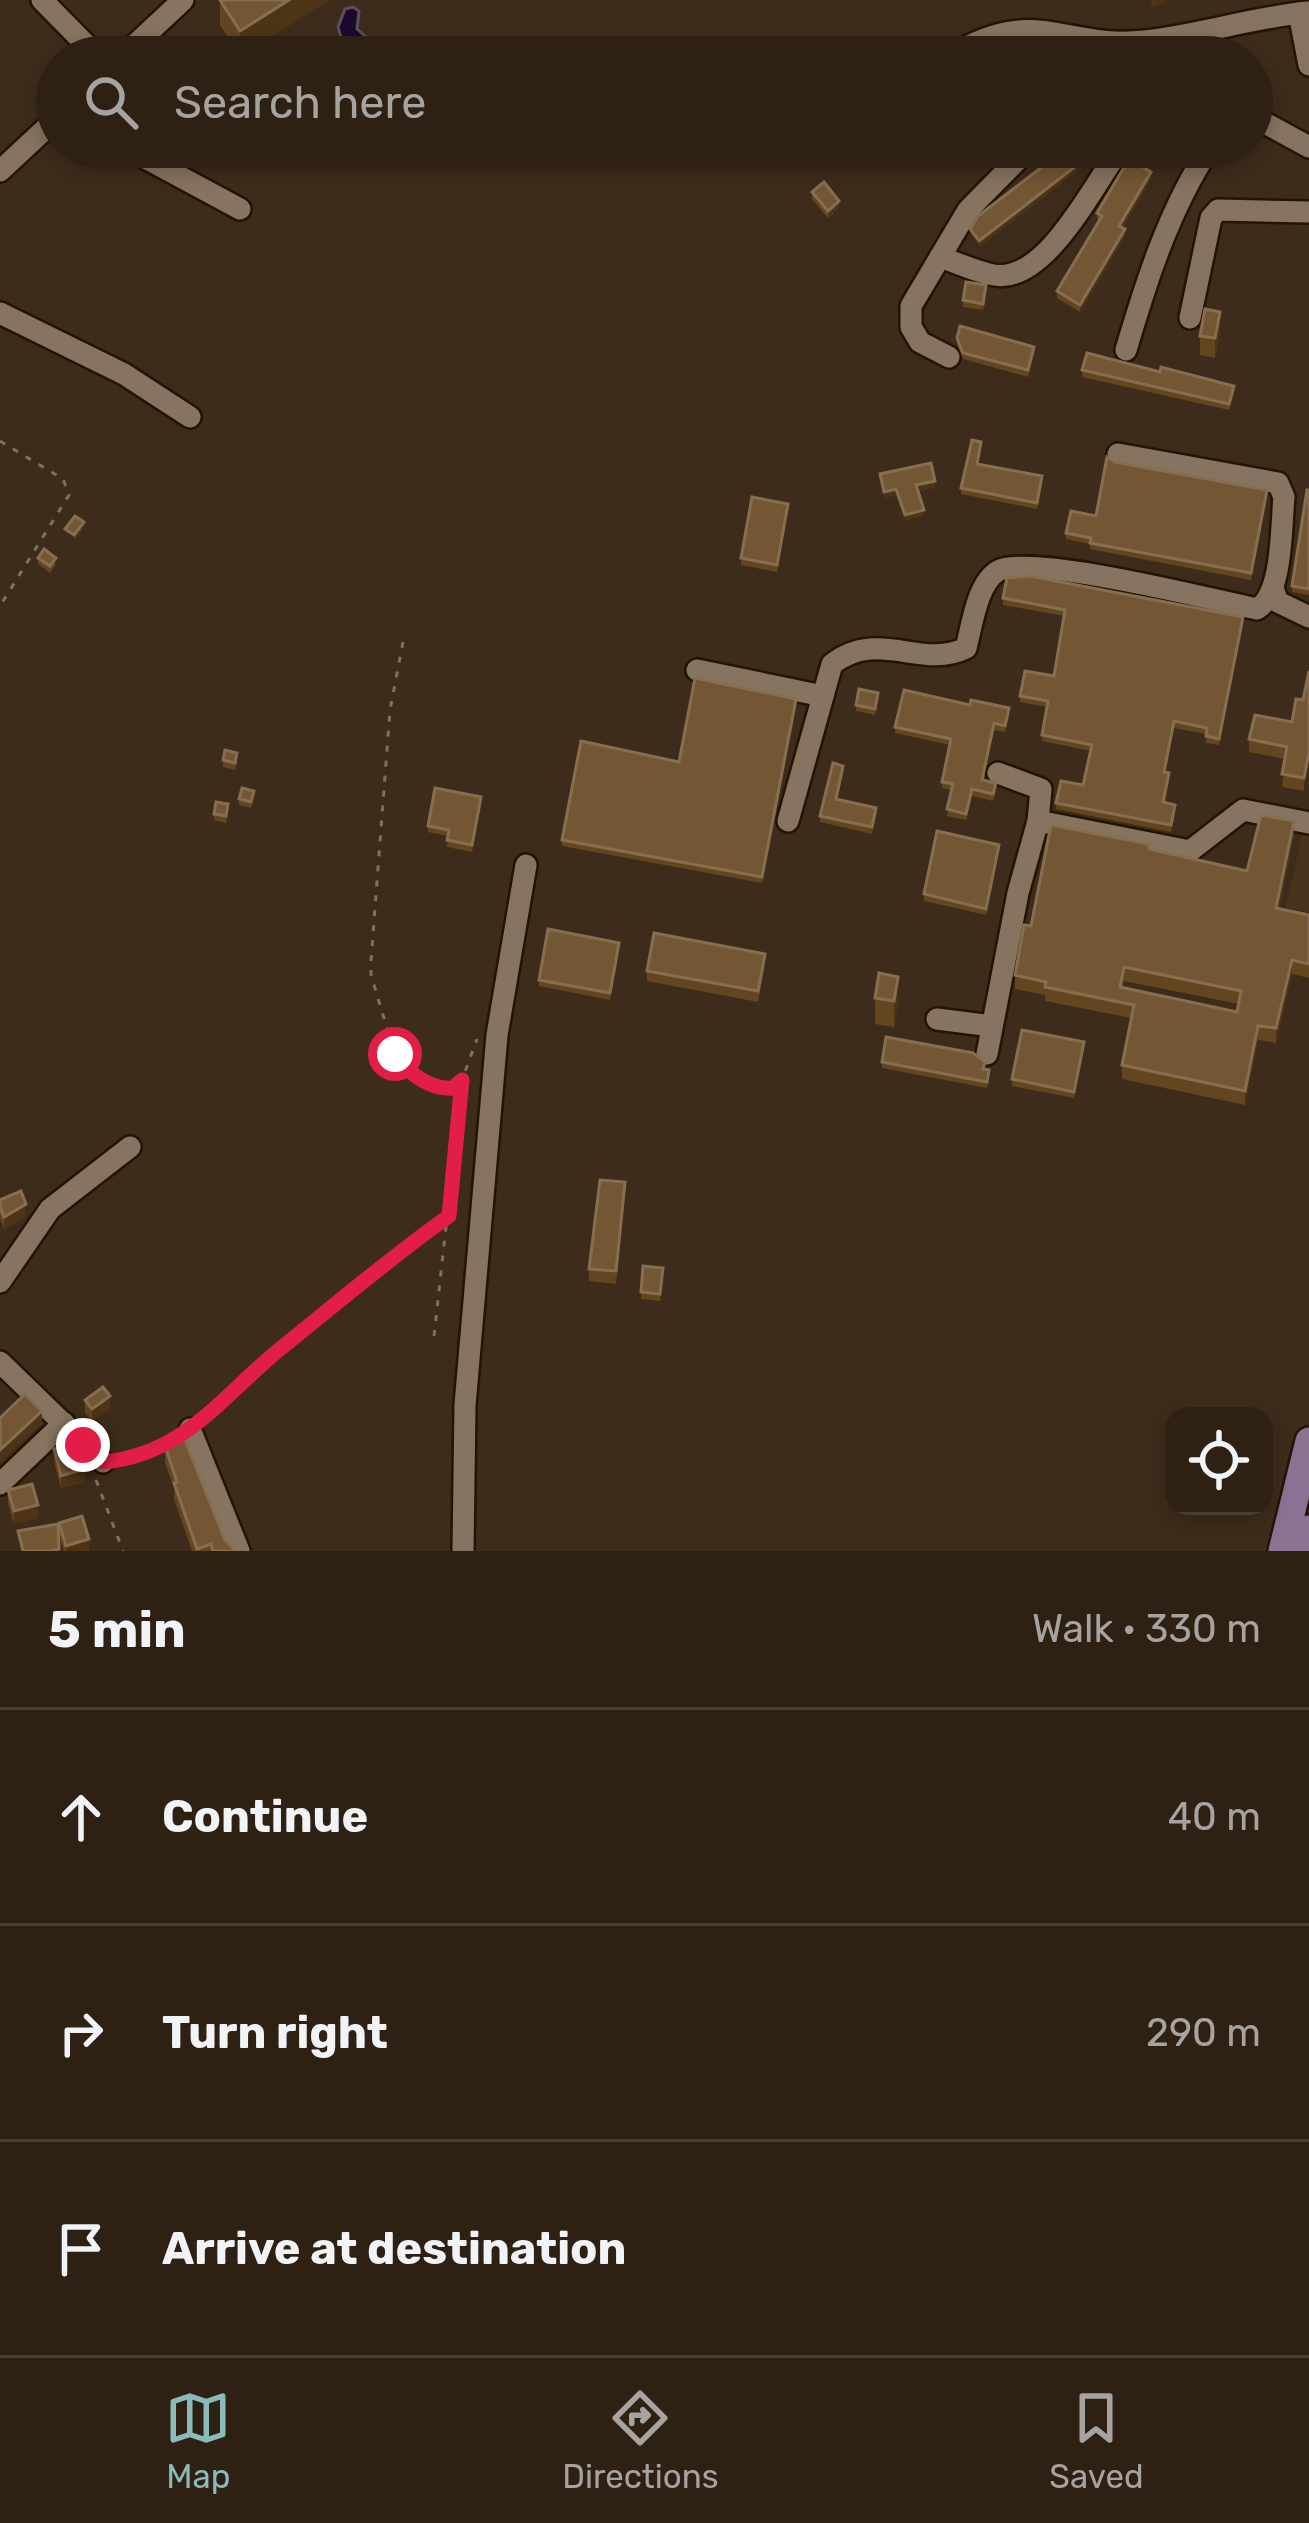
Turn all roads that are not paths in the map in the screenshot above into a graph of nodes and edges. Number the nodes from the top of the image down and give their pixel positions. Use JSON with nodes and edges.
{"nodes":[{"id":1,"x":42,"y":0,"type":"edge"},
{"id":2,"x":183,"y":0,"type":"edge"},
{"id":3,"x":1304,"y":13,"type":"edge"},
{"id":4,"x":77,"y":36,"type":"edge"},
{"id":5,"x":144,"y":36,"type":"edge"},
{"id":6,"x":987,"y":36,"type":"edge"},
{"id":7,"x":1092,"y":36,"type":"edge"},
{"id":8,"x":1174,"y":36,"type":"edge"},
{"id":9,"x":1309,"y":65,"type":"edge"},
{"id":10,"x":1273,"y":127,"type":"edge"},
{"id":11,"x":36,"y":138,"type":"edge"},
{"id":12,"x":1309,"y":147,"type":"edge"},
{"id":13,"x":165,"y":168,"type":"edge"},
{"id":14,"x":1009,"y":168,"type":"edge"},
{"id":15,"x":1105,"y":168,"type":"edge"},
{"id":16,"x":1196,"y":168,"type":"edge"},
{"id":17,"x":0,"y":171,"type":"edge"},
{"id":18,"x":240,"y":208,"type":"dead end"},
{"id":19,"x":1309,"y":212,"type":"edge"},
{"id":20,"x":940,"y":257,"type":"junction"},
{"id":21,"x":0,"y":313,"type":"edge"},
{"id":22,"x":1190,"y":318,"type":"dead end"},
{"id":23,"x":1126,"y":350,"type":"dead end"},
{"id":24,"x":949,"y":357,"type":"dead end"},
{"id":25,"x":190,"y":417,"type":"dead end"},
{"id":26,"x":1118,"y":454,"type":"dead end"},
{"id":27,"x":1274,"y":591,"type":"junction"},
{"id":28,"x":1309,"y":617,"type":"edge"},
{"id":29,"x":697,"y":670,"type":"dead end"},
{"id":30,"x":823,"y":696,"type":"junction"},
{"id":31,"x":998,"y":773,"type":"dead end"},
{"id":32,"x":788,"y":821,"type":"dead end"},
{"id":33,"x":1038,"y":821,"type":"junction"},
{"id":34,"x":1309,"y":824,"type":"edge"},
{"id":35,"x":526,"y":865,"type":"dead end"},
{"id":36,"x":937,"y":1019,"type":"dead end"},
{"id":37,"x":992,"y":1026,"type":"junction"},
{"id":38,"x":987,"y":1054,"type":"dead end"},
{"id":39,"x":130,"y":1147,"type":"dead end"},
{"id":40,"x":0,"y":1282,"type":"edge"},
{"id":41,"x":0,"y":1362,"type":"edge"},
{"id":42,"x":64,"y":1423,"type":"junction"},
{"id":43,"x":190,"y":1429,"type":"road end"},
{"id":44,"x":1309,"y":1441,"type":"edge"},
{"id":45,"x":104,"y":1462,"type":"road end"},
{"id":46,"x":0,"y":1484,"type":"edge"},
{"id":47,"x":1309,"y":1529,"type":"edge"},
{"id":48,"x":239,"y":1551,"type":"edge"},
{"id":49,"x":463,"y":1551,"type":"edge"},
{"id":50,"x":1282,"y":1551,"type":"edge"},
{"id":51,"x":1304,"y":1551,"type":"edge"}],
"edges":[{"from":1,"to":4,"type":"street"},
{"from":2,"to":5,"type":"street"},
{"from":3,"to":8,"type":"street"},
{"from":3,"to":9,"type":"street"},
{"from":6,"to":7,"type":"street"},
{"from":10,"to":12,"type":"street"},
{"from":11,"to":17,"type":"street"},
{"from":13,"to":18,"type":"street"},
{"from":14,"to":20,"type":"street"},
{"from":15,"to":20,"type":"street"},
{"from":16,"to":23,"type":"street"},
{"from":19,"to":22,"type":"street"},
{"from":20,"to":24,"type":"street"},
{"from":21,"to":25,"type":"street"},
{"from":26,"to":27,"type":"street"},
{"from":27,"to":28,"type":"street"},
{"from":27,"to":30,"type":"street"},
{"from":29,"to":30,"type":"street"},
{"from":30,"to":32,"type":"street"},
{"from":31,"to":33,"type":"street"},
{"from":33,"to":34,"type":"street"},
{"from":33,"to":37,"type":"street"},
{"from":35,"to":49,"type":"street"},
{"from":36,"to":37,"type":"street"},
{"from":37,"to":38,"type":"street"},
{"from":39,"to":40,"type":"street"},
{"from":41,"to":42,"type":"street"},
{"from":42,"to":45,"type":"street"},
{"from":42,"to":46,"type":"street"},
{"from":43,"to":48,"type":"street"},
{"from":44,"to":50,"type":"main road"},
{"from":47,"to":51,"type":"main road"}]}
